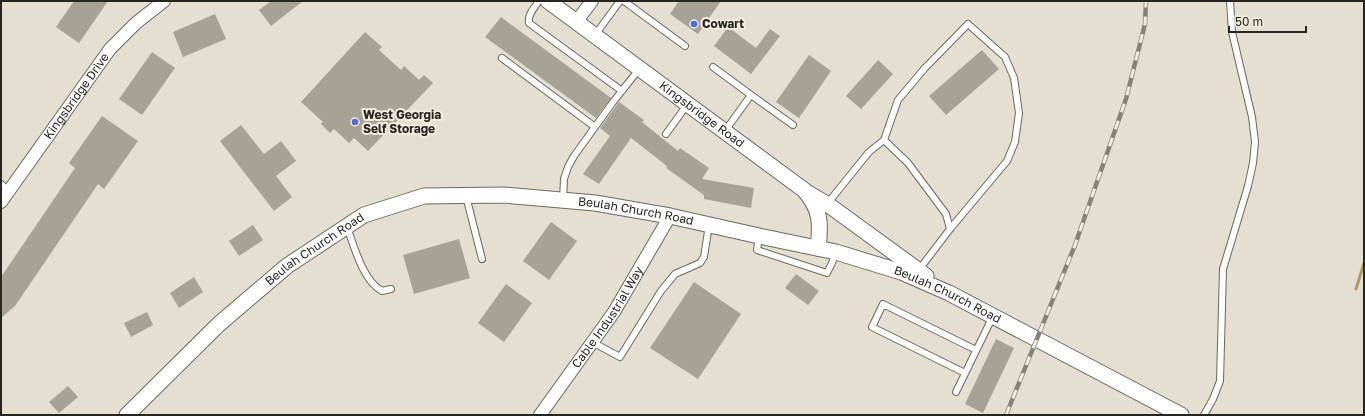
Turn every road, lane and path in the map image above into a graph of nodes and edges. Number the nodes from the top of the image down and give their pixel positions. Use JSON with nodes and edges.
{"nodes":[{"id":1,"x":164,"y":1,"type":"edge"},
{"id":2,"x":539,"y":1,"type":"edge"},
{"id":3,"x":548,"y":1,"type":"edge"},
{"id":4,"x":592,"y":1,"type":"edge"},
{"id":5,"x":620,"y":1,"type":"edge"},
{"id":6,"x":624,"y":1,"type":"edge"},
{"id":7,"x":636,"y":1,"type":"edge"},
{"id":8,"x":1230,"y":1,"type":"edge"},
{"id":9,"x":632,"y":7,"type":"junction"},
{"id":10,"x":576,"y":22,"type":"junction"},
{"id":11,"x":594,"y":35,"type":"junction"},
{"id":12,"x":685,"y":46,"type":"dead end"},
{"id":13,"x":502,"y":58,"type":"dead end"},
{"id":14,"x":713,"y":67,"type":"dead end"},
{"id":15,"x":640,"y":68,"type":"junction"},
{"id":16,"x":622,"y":91,"type":"junction"},
{"id":17,"x":751,"y":95,"type":"junction"},
{"id":18,"x":688,"y":104,"type":"junction"},
{"id":19,"x":793,"y":125,"type":"dead end"},
{"id":20,"x":594,"y":127,"type":"junction"},
{"id":21,"x":725,"y":131,"type":"junction"},
{"id":22,"x":666,"y":134,"type":"dead end"},
{"id":23,"x":884,"y":140,"type":"junction"},
{"id":24,"x":5,"y":187,"type":"edge"},
{"id":25,"x":804,"y":190,"type":"junction"},
{"id":26,"x":466,"y":196,"type":"junction"},
{"id":27,"x":563,"y":201,"type":"junction"},
{"id":28,"x":1,"y":202,"type":"edge"},
{"id":29,"x":827,"y":204,"type":"junction"},
{"id":30,"x":670,"y":216,"type":"junction"},
{"id":31,"x":818,"y":217,"type":"junction"},
{"id":32,"x":709,"y":225,"type":"junction"},
{"id":33,"x":347,"y":227,"type":"junction"},
{"id":34,"x":950,"y":229,"type":"junction"},
{"id":35,"x":759,"y":236,"type":"junction"},
{"id":36,"x":818,"y":248,"type":"junction"},
{"id":37,"x":836,"y":252,"type":"junction"},
{"id":38,"x":482,"y":259,"type":"dead end"},
{"id":39,"x":916,"y":274,"type":"junction"},
{"id":40,"x":391,"y":289,"type":"dead end"},
{"id":41,"x":993,"y":316,"type":"junction"},
{"id":42,"x":592,"y":342,"type":"junction"},
{"id":43,"x":976,"y":350,"type":"junction"},
{"id":44,"x":965,"y":373,"type":"junction"},
{"id":45,"x":956,"y":392,"type":"dead end"},
{"id":46,"x":127,"y":415,"type":"edge"},
{"id":47,"x":540,"y":415,"type":"edge"},
{"id":48,"x":1181,"y":415,"type":"edge"},
{"id":49,"x":1204,"y":415,"type":"edge"}],
"edges":[{"from":1,"to":24,"type":"street","name":"Kingsbridge Drive"},
{"from":2,"to":16,"type":"lane"},
{"from":3,"to":10,"type":"street","name":"Kingsbridge Road"},
{"from":4,"to":10,"type":"street"},
{"from":5,"to":11,"type":"lane"},
{"from":6,"to":9,"type":"lane"},
{"from":7,"to":9,"type":"lane"},
{"from":8,"to":49,"type":"lane"},
{"from":9,"to":12,"type":"lane"},
{"from":10,"to":11,"type":"street","name":"Kingsbridge Road"},
{"from":11,"to":15,"type":"street","name":"Kingsbridge Road"},
{"from":13,"to":20,"type":"lane"},
{"from":14,"to":17,"type":"lane"},
{"from":15,"to":16,"type":"lane"},
{"from":15,"to":18,"type":"street","name":"Kingsbridge Road"},
{"from":16,"to":20,"type":"lane"},
{"from":17,"to":19,"type":"lane"},
{"from":17,"to":21,"type":"lane"},
{"from":18,"to":21,"type":"street","name":"Kingsbridge Road"},
{"from":18,"to":22,"type":"lane"},
{"from":20,"to":27,"type":"lane"},
{"from":21,"to":25,"type":"street","name":"Kingsbridge Road"},
{"from":23,"to":29,"type":"lane"},
{"from":23,"to":34,"type":"lane"},
{"from":23,"to":34,"type":"lane"},
{"from":24,"to":28,"type":"street","name":"Kingsbridge Drive"},
{"from":25,"to":29,"type":"street"},
{"from":25,"to":31,"type":"street","name":"Kingsbridge Road"},
{"from":26,"to":27,"type":"street","name":"Beulah Church Road"},
{"from":26,"to":33,"type":"street","name":"Beulah Church Road"},
{"from":26,"to":38,"type":"lane"},
{"from":27,"to":30,"type":"street","name":"Beulah Church Road"},
{"from":29,"to":31,"type":"lane"},
{"from":29,"to":39,"type":"street"},
{"from":30,"to":32,"type":"street","name":"Beulah Church Road"},
{"from":30,"to":42,"type":"street","name":"Cable Industrial Way"},
{"from":31,"to":36,"type":"street","name":"Kingsbridge Road"},
{"from":32,"to":35,"type":"street","name":"Beulah Church Road"},
{"from":32,"to":42,"type":"lane"},
{"from":33,"to":40,"type":"lane"},
{"from":33,"to":46,"type":"street","name":"Beulah Church Road"},
{"from":34,"to":39,"type":"lane"},
{"from":35,"to":36,"type":"street","name":"Beulah Church Road"},
{"from":35,"to":37,"type":"lane"},
{"from":36,"to":37,"type":"street","name":"Beulah Church Road"},
{"from":37,"to":39,"type":"street","name":"Beulah Church Road"},
{"from":39,"to":41,"type":"street","name":"Beulah Church Road"},
{"from":41,"to":43,"type":"lane"},
{"from":41,"to":48,"type":"street","name":"Beulah Church Road"},
{"from":42,"to":47,"type":"street","name":"Cable Industrial Way"},
{"from":43,"to":44,"type":"lane"},
{"from":43,"to":44,"type":"lane"},
{"from":44,"to":45,"type":"lane"}]}
